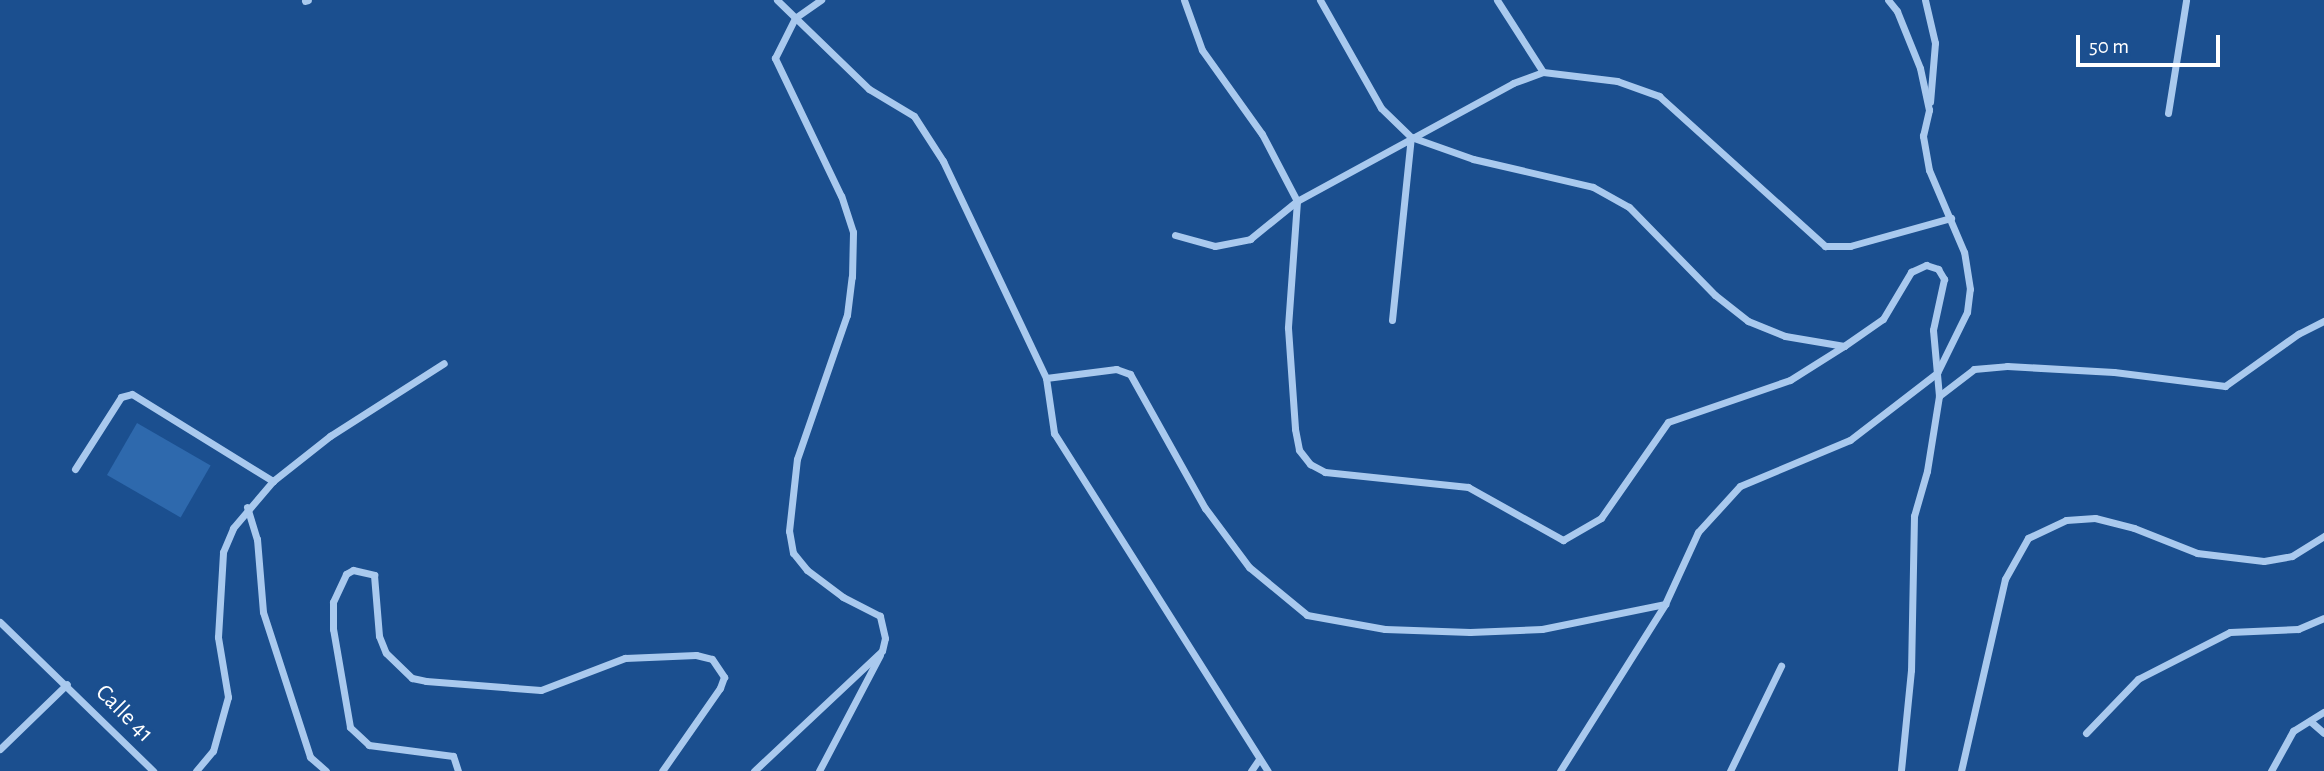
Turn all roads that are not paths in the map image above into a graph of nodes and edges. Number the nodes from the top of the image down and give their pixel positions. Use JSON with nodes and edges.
{"nodes":[{"id":1,"x":777,"y":0,"type":"edge"},
{"id":2,"x":821,"y":0,"type":"edge"},
{"id":3,"x":1184,"y":0,"type":"edge"},
{"id":4,"x":1320,"y":0,"type":"edge"},
{"id":5,"x":1497,"y":0,"type":"edge"},
{"id":6,"x":1888,"y":0,"type":"edge"},
{"id":7,"x":1925,"y":0,"type":"edge"},
{"id":8,"x":2186,"y":0,"type":"edge"},
{"id":9,"x":795,"y":18,"type":"junction"},
{"id":10,"x":1543,"y":72,"type":"junction"},
{"id":11,"x":1929,"y":110,"type":"junction"},
{"id":12,"x":2168,"y":113,"type":"dead end"},
{"id":13,"x":1411,"y":137,"type":"junction"},
{"id":14,"x":1297,"y":201,"type":"junction"},
{"id":15,"x":1951,"y":218,"type":"junction"},
{"id":16,"x":1175,"y":235,"type":"dead end"},
{"id":17,"x":1392,"y":320,"type":"dead end"},
{"id":18,"x":2324,"y":321,"type":"edge"},
{"id":19,"x":1844,"y":346,"type":"junction"},
{"id":20,"x":444,"y":363,"type":"dead end"},
{"id":21,"x":1937,"y":373,"type":"junction"},
{"id":22,"x":1046,"y":378,"type":"junction"},
{"id":23,"x":1939,"y":396,"type":"junction"},
{"id":24,"x":75,"y":469,"type":"dead end"},
{"id":25,"x":273,"y":481,"type":"junction"},
{"id":26,"x":247,"y":507,"type":"junction"},
{"id":27,"x":2324,"y":536,"type":"edge"},
{"id":28,"x":1665,"y":604,"type":"junction"},
{"id":29,"x":2324,"y":618,"type":"edge"},
{"id":30,"x":0,"y":622,"type":"edge"},
{"id":31,"x":882,"y":650,"type":"junction"},
{"id":32,"x":1781,"y":666,"type":"dead end"},
{"id":33,"x":67,"y":684,"type":"junction"},
{"id":34,"x":2324,"y":712,"type":"edge"},
{"id":35,"x":2310,"y":721,"type":"junction"},
{"id":36,"x":2086,"y":733,"type":"dead end"},
{"id":37,"x":2324,"y":733,"type":"edge"},
{"id":38,"x":0,"y":749,"type":"edge"},
{"id":39,"x":1259,"y":759,"type":"junction"},
{"id":40,"x":153,"y":771,"type":"edge"},
{"id":41,"x":196,"y":771,"type":"edge"},
{"id":42,"x":326,"y":771,"type":"edge"},
{"id":43,"x":458,"y":771,"type":"edge"},
{"id":44,"x":662,"y":771,"type":"edge"},
{"id":45,"x":754,"y":771,"type":"edge"},
{"id":46,"x":819,"y":771,"type":"edge"},
{"id":47,"x":1251,"y":771,"type":"edge"},
{"id":48,"x":1268,"y":771,"type":"edge"},
{"id":49,"x":1560,"y":771,"type":"edge"},
{"id":50,"x":1730,"y":771,"type":"edge"},
{"id":51,"x":1901,"y":771,"type":"edge"},
{"id":52,"x":1961,"y":771,"type":"edge"},
{"id":53,"x":2271,"y":771,"type":"edge"}],
"edges":[{"from":1,"to":9,"type":"street"},
{"from":2,"to":9,"type":"street"},
{"from":3,"to":14,"type":"street"},
{"from":4,"to":13,"type":"street"},
{"from":5,"to":10,"type":"street"},
{"from":6,"to":11,"type":"street"},
{"from":7,"to":11,"type":"street"},
{"from":8,"to":12,"type":"street"},
{"from":9,"to":22,"type":"street"},
{"from":9,"to":31,"type":"street"},
{"from":10,"to":13,"type":"street"},
{"from":10,"to":15,"type":"street"},
{"from":11,"to":15,"type":"street"},
{"from":13,"to":14,"type":"street"},
{"from":13,"to":17,"type":"street"},
{"from":13,"to":19,"type":"street"},
{"from":14,"to":16,"type":"street"},
{"from":14,"to":19,"type":"street"},
{"from":15,"to":21,"type":"street"},
{"from":18,"to":23,"type":"street"},
{"from":19,"to":21,"type":"street"},
{"from":20,"to":25,"type":"street"},
{"from":21,"to":23,"type":"street"},
{"from":21,"to":28,"type":"street"},
{"from":22,"to":28,"type":"street"},
{"from":22,"to":39,"type":"street"},
{"from":23,"to":51,"type":"street"},
{"from":24,"to":25,"type":"street"},
{"from":25,"to":26,"type":"street"},
{"from":26,"to":41,"type":"street"},
{"from":26,"to":42,"type":"street"},
{"from":27,"to":52,"type":"street"},
{"from":28,"to":49,"type":"street"},
{"from":29,"to":36,"type":"street"},
{"from":30,"to":33,"type":"street","name":"Calle 41"},
{"from":31,"to":45,"type":"street"},
{"from":31,"to":46,"type":"street"},
{"from":32,"to":50,"type":"street"},
{"from":33,"to":38,"type":"street","name":"Calle 41"},
{"from":33,"to":40,"type":"street","name":"Calle 41"},
{"from":34,"to":35,"type":"street"},
{"from":35,"to":37,"type":"street"},
{"from":35,"to":53,"type":"street"},
{"from":39,"to":47,"type":"street"},
{"from":39,"to":48,"type":"street"},
{"from":43,"to":44,"type":"street"}]}
